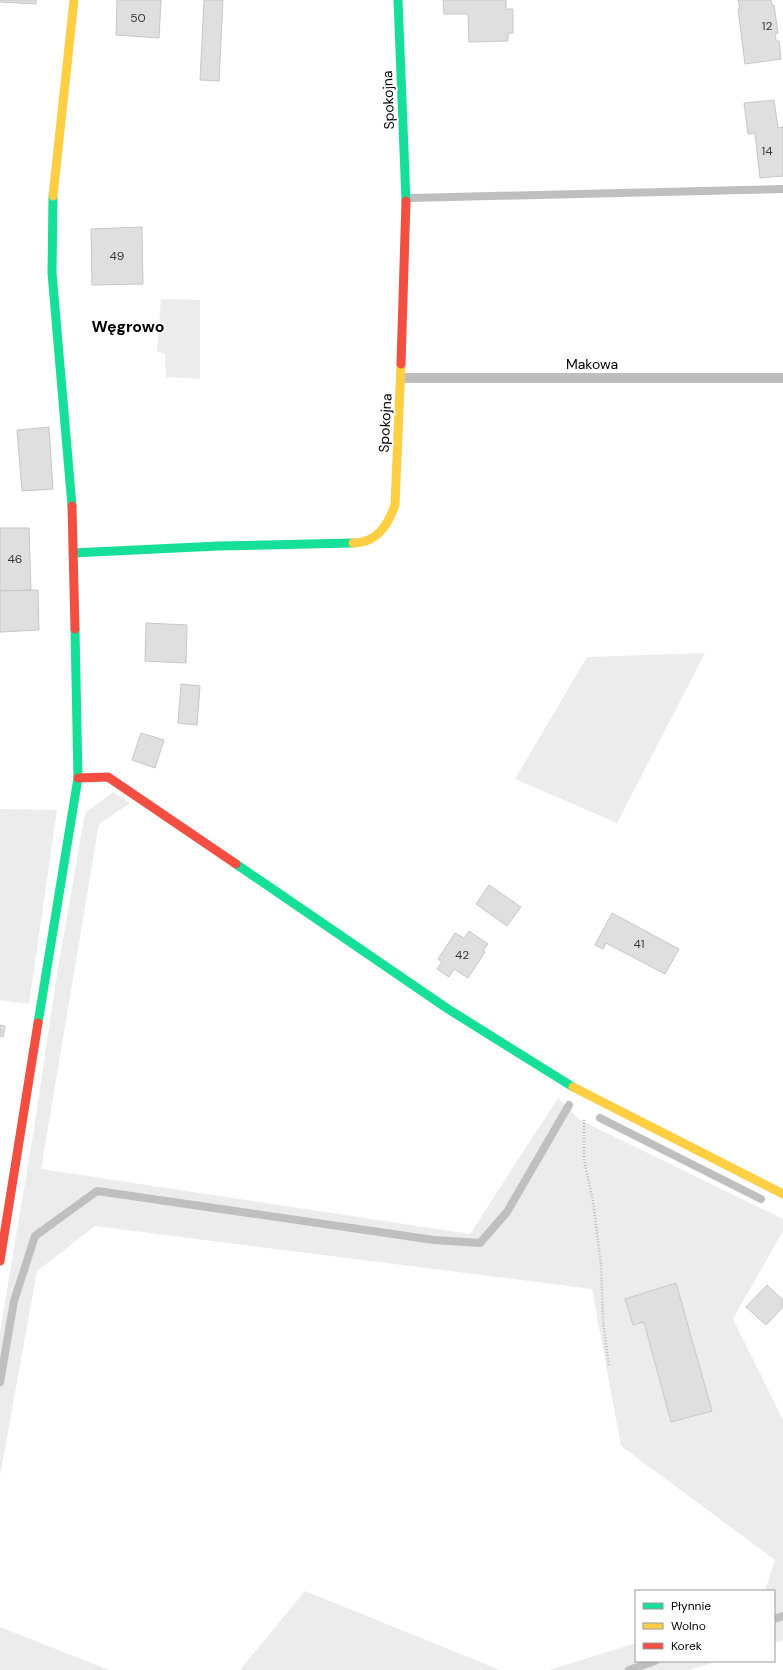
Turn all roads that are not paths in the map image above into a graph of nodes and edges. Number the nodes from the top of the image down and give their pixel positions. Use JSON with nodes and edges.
{"nodes":[{"id":1,"x":74,"y":0,"type":"edge"},
{"id":2,"x":398,"y":0,"type":"edge"},
{"id":3,"x":401,"y":378,"type":"junction"},
{"id":4,"x":783,"y":378,"type":"edge"},
{"id":5,"x":73,"y":553,"type":"junction"},
{"id":6,"x":78,"y":778,"type":"junction"},
{"id":7,"x":783,"y":1194,"type":"edge"},
{"id":8,"x":0,"y":1261,"type":"edge"}],
"edges":[{"from":1,"to":5,"type":"street"},
{"from":2,"to":3,"type":"street","name":"Spokojna"},
{"from":3,"to":4,"type":"lane","name":"Makowa"},
{"from":3,"to":5,"type":"street","name":"Spokojna"},
{"from":5,"to":6,"type":"street"},
{"from":6,"to":7,"type":"street"},
{"from":6,"to":8,"type":"street"}]}
